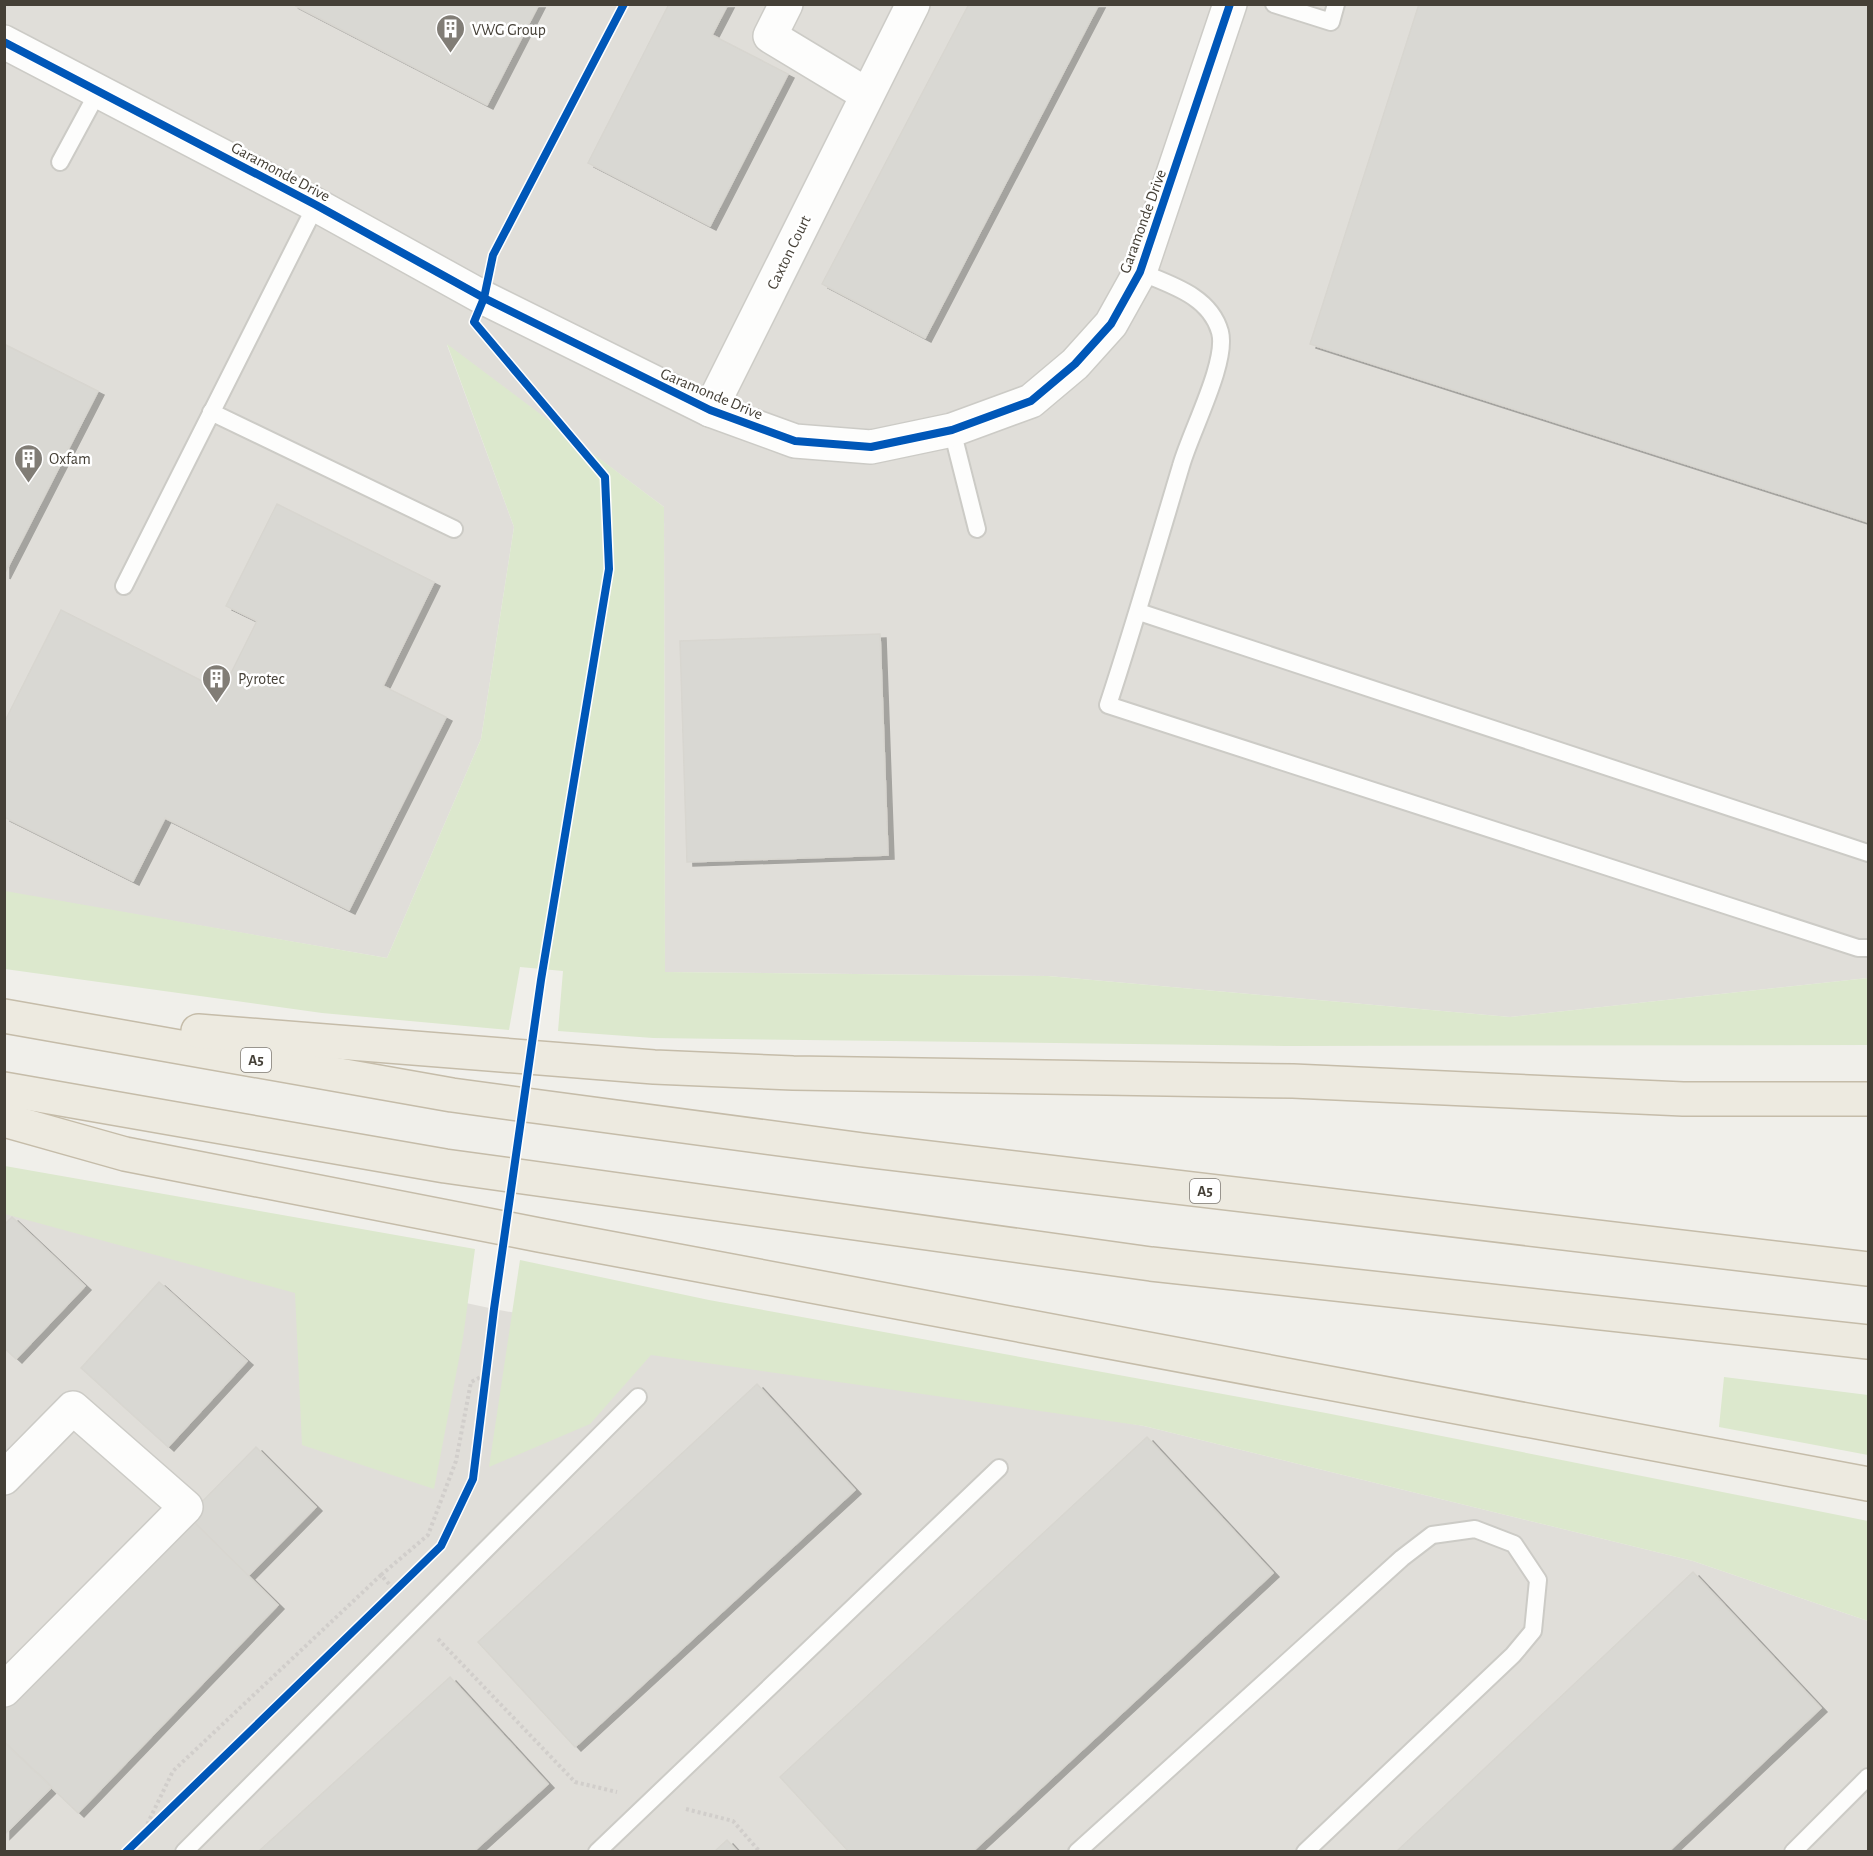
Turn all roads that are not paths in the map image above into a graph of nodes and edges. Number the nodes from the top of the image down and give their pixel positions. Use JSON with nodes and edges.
{"nodes":[{"id":1,"x":786,"y":4,"type":"edge"},
{"id":2,"x":913,"y":4,"type":"edge"},
{"id":3,"x":1230,"y":4,"type":"edge"},
{"id":4,"x":1274,"y":4,"type":"edge"},
{"id":5,"x":1336,"y":4,"type":"edge"},
{"id":6,"x":4,"y":42,"type":"edge"},
{"id":7,"x":99,"y":90,"type":"junction"},
{"id":8,"x":866,"y":94,"type":"junction"},
{"id":9,"x":60,"y":162,"type":"dead end"},
{"id":10,"x":316,"y":205,"type":"junction"},
{"id":11,"x":1140,"y":272,"type":"junction"},
{"id":12,"x":710,"y":410,"type":"junction"},
{"id":13,"x":211,"y":412,"type":"junction"},
{"id":14,"x":952,"y":430,"type":"junction"},
{"id":15,"x":454,"y":529,"type":"dead end"},
{"id":16,"x":977,"y":529,"type":"dead end"},
{"id":17,"x":124,"y":586,"type":"dead end"},
{"id":18,"x":1139,"y":612,"type":"junction"},
{"id":19,"x":1869,"y":853,"type":"edge"},
{"id":20,"x":1869,"y":948,"type":"edge"},
{"id":21,"x":4,"y":1016,"type":"edge"},
{"id":22,"x":4,"y":1089,"type":"edge"},
{"id":23,"x":1869,"y":1099,"type":"edge"},
{"id":24,"x":4,"y":1120,"type":"edge"},
{"id":25,"x":1869,"y":1269,"type":"edge"},
{"id":26,"x":1869,"y":1342,"type":"edge"},
{"id":27,"x":638,"y":1397,"type":"dead end"},
{"id":28,"x":999,"y":1468,"type":"dead end"},
{"id":29,"x":4,"y":1478,"type":"edge"},
{"id":30,"x":1869,"y":1484,"type":"edge"},
{"id":31,"x":4,"y":1690,"type":"edge"},
{"id":32,"x":1869,"y":1777,"type":"edge"},
{"id":33,"x":184,"y":1851,"type":"edge"},
{"id":34,"x":597,"y":1851,"type":"edge"},
{"id":35,"x":1077,"y":1851,"type":"edge"},
{"id":36,"x":1305,"y":1851,"type":"edge"},
{"id":37,"x":1793,"y":1851,"type":"edge"}],
"edges":[{"from":1,"to":8,"type":"street"},
{"from":2,"to":8,"type":"street","name":"Caxton Court"},
{"from":3,"to":11,"type":"street","name":"Garamonde Drive"},
{"from":4,"to":5,"type":"lane"},
{"from":6,"to":7,"type":"street","name":"Garamonde Drive"},
{"from":7,"to":9,"type":"lane"},
{"from":7,"to":10,"type":"street","name":"Garamonde Drive"},
{"from":8,"to":12,"type":"street","name":"Caxton Court"},
{"from":10,"to":12,"type":"street","name":"Garamonde Drive"},
{"from":10,"to":13,"type":"lane"},
{"from":11,"to":14,"type":"street","name":"Garamonde Drive"},
{"from":11,"to":18,"type":"lane"},
{"from":12,"to":14,"type":"street","name":"Garamonde Drive"},
{"from":13,"to":15,"type":"lane"},
{"from":13,"to":17,"type":"lane"},
{"from":14,"to":16,"type":"lane"},
{"from":18,"to":19,"type":"lane"},
{"from":18,"to":20,"type":"lane"},
{"from":21,"to":23,"type":"highway"},
{"from":21,"to":25,"type":"highway","number":"A5"},
{"from":22,"to":26,"type":"highway"},
{"from":24,"to":30,"type":"highway"},
{"from":27,"to":33,"type":"lane"},
{"from":28,"to":34,"type":"lane"},
{"from":29,"to":31,"type":"street"},
{"from":32,"to":37,"type":"lane"},
{"from":35,"to":36,"type":"lane"}]}
